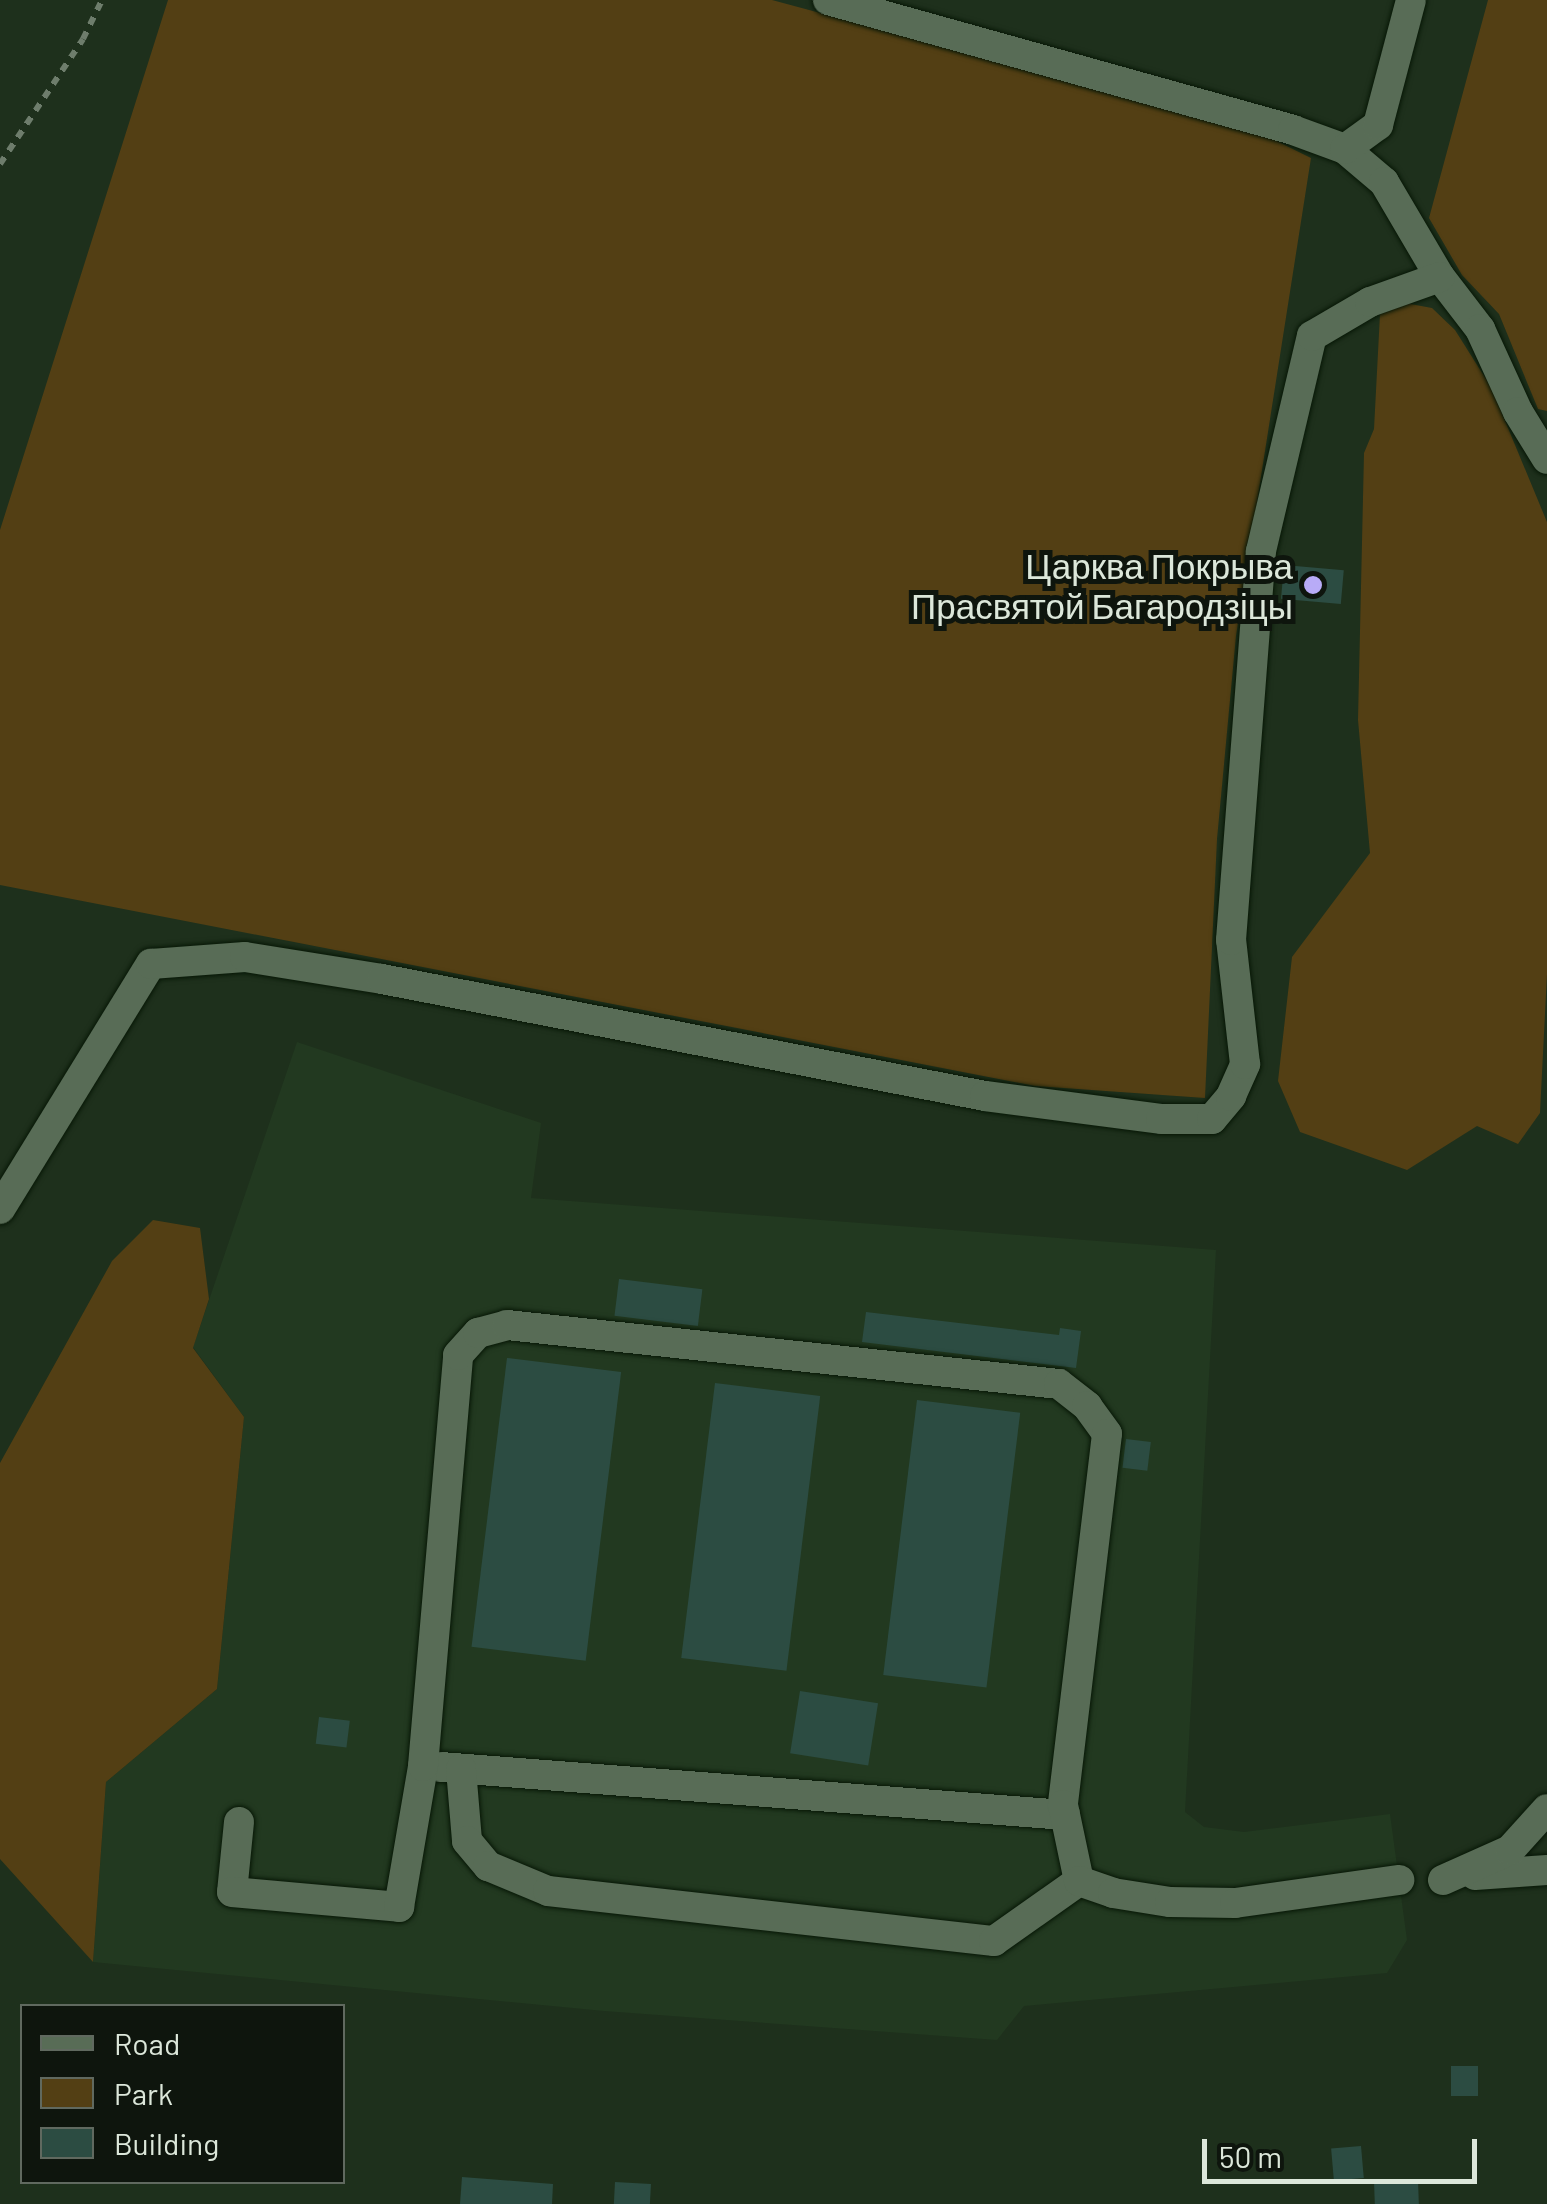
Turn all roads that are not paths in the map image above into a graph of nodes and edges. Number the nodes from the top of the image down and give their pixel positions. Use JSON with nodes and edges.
{"nodes":[{"id":1,"x":828,"y":0,"type":"edge"},
{"id":2,"x":1410,"y":0,"type":"edge"},
{"id":3,"x":1345,"y":149,"type":"junction"},
{"id":4,"x":1440,"y":277,"type":"junction"},
{"id":5,"x":1547,"y":459,"type":"edge"},
{"id":6,"x":0,"y":1209,"type":"edge"},
{"id":7,"x":423,"y":1766,"type":"junction"},
{"id":8,"x":461,"y":1769,"type":"junction"},
{"id":9,"x":1547,"y":1809,"type":"edge"},
{"id":10,"x":1065,"y":1816,"type":"junction"},
{"id":11,"x":239,"y":1822,"type":"dead end"},
{"id":12,"x":1547,"y":1870,"type":"edge"},
{"id":13,"x":1399,"y":1880,"type":"dead end"},
{"id":14,"x":1079,"y":1881,"type":"junction"}],
"edges":[{"from":1,"to":3,"type":"street"},
{"from":2,"to":3,"type":"street"},
{"from":3,"to":4,"type":"street"},
{"from":4,"to":5,"type":"street"},
{"from":4,"to":6,"type":"street"},
{"from":7,"to":8,"type":"street"},
{"from":7,"to":10,"type":"street"},
{"from":7,"to":11,"type":"street"},
{"from":8,"to":10,"type":"street"},
{"from":8,"to":14,"type":"street"},
{"from":9,"to":12,"type":"street"},
{"from":10,"to":14,"type":"street"},
{"from":13,"to":14,"type":"street"}]}
